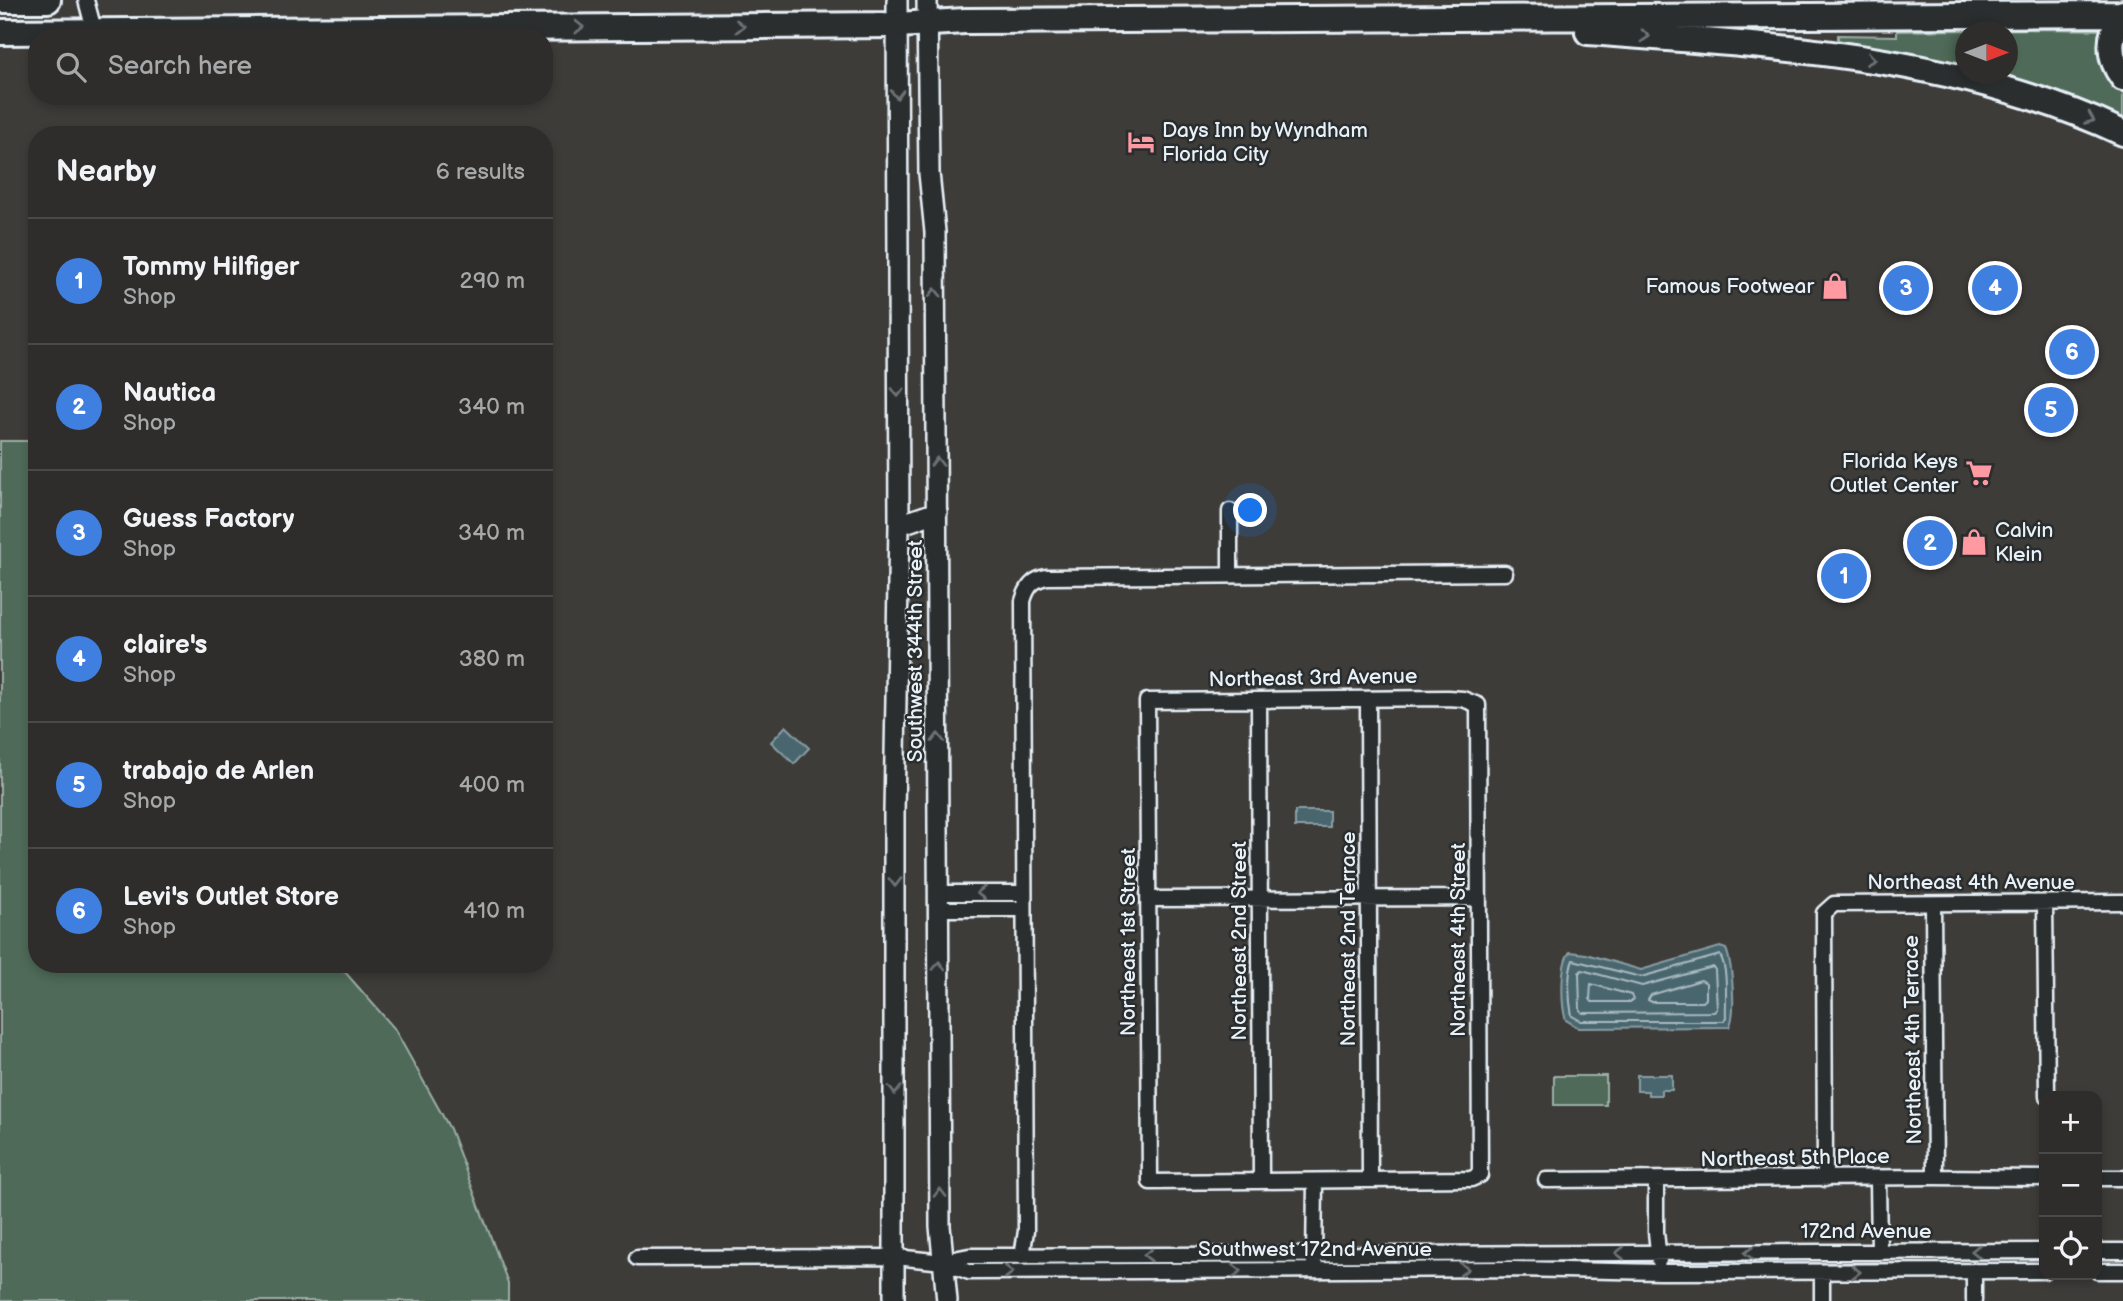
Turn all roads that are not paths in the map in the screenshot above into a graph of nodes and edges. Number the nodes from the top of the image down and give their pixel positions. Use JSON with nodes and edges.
{"nodes":[{"id":1,"x":0,"y":0,"type":"edge"},
{"id":2,"x":48,"y":0,"type":"edge"},
{"id":3,"x":86,"y":0,"type":"edge"},
{"id":4,"x":897,"y":0,"type":"edge"},
{"id":5,"x":927,"y":12,"type":"edge"},
{"id":6,"x":2123,"y":13,"type":"edge"},
{"id":7,"x":1555,"y":17,"type":"junction"},
{"id":8,"x":897,"y":26,"type":"junction"},
{"id":9,"x":93,"y":28,"type":"edge"},
{"id":10,"x":496,"y":28,"type":"edge"},
{"id":11,"x":28,"y":31,"type":"edge"},
{"id":12,"x":0,"y":32,"type":"edge"},
{"id":13,"x":2123,"y":78,"type":"edge"},
{"id":14,"x":2123,"y":133,"type":"edge"},
{"id":15,"x":1230,"y":511,"type":"dead end"},
{"id":16,"x":937,"y":512,"type":"junction"},
{"id":17,"x":899,"y":525,"type":"junction"},
{"id":18,"x":937,"y":533,"type":"junction"},
{"id":19,"x":1505,"y":573,"type":"dead end"},
{"id":20,"x":1230,"y":575,"type":"junction"},
{"id":21,"x":1368,"y":699,"type":"junction"},
{"id":22,"x":1259,"y":700,"type":"junction"},
{"id":23,"x":1147,"y":701,"type":"joint"},
{"id":24,"x":1478,"y":705,"type":"joint"},
{"id":25,"x":1024,"y":893,"type":"junction"},
{"id":26,"x":1260,"y":898,"type":"junction"},
{"id":27,"x":1369,"y":898,"type":"junction"},
{"id":28,"x":1478,"y":898,"type":"junction"},
{"id":29,"x":1149,"y":899,"type":"junction"},
{"id":30,"x":939,"y":901,"type":"junction"},
{"id":31,"x":2123,"y":902,"type":"edge"},
{"id":32,"x":2045,"y":903,"type":"junction"},
{"id":33,"x":1933,"y":904,"type":"junction"},
{"id":34,"x":1024,"y":909,"type":"junction"},
{"id":35,"x":2047,"y":1091,"type":"edge"},
{"id":36,"x":1935,"y":1177,"type":"junction"},
{"id":37,"x":2039,"y":1178,"type":"edge"},
{"id":38,"x":2102,"y":1178,"type":"edge"},
{"id":39,"x":2123,"y":1178,"type":"edge"},
{"id":40,"x":1825,"y":1179,"type":"junction"},
{"id":41,"x":1878,"y":1179,"type":"junction"},
{"id":42,"x":1370,"y":1180,"type":"junction"},
{"id":43,"x":1656,"y":1180,"type":"junction"},
{"id":44,"x":1261,"y":1181,"type":"junction"},
{"id":45,"x":1315,"y":1181,"type":"junction"},
{"id":46,"x":1546,"y":1181,"type":"dead end"},
{"id":47,"x":2039,"y":1251,"type":"edge"},
{"id":48,"x":2102,"y":1251,"type":"edge"},
{"id":49,"x":2123,"y":1251,"type":"edge"},
{"id":50,"x":1879,"y":1252,"type":"junction"},
{"id":51,"x":1658,"y":1253,"type":"junction"},
{"id":52,"x":1688,"y":1253,"type":"joint"},
{"id":53,"x":1314,"y":1255,"type":"junction"},
{"id":54,"x":1021,"y":1256,"type":"junction"},
{"id":55,"x":896,"y":1257,"type":"junction"},
{"id":56,"x":637,"y":1258,"type":"dead end"},
{"id":57,"x":943,"y":1262,"type":"junction"},
{"id":58,"x":1314,"y":1270,"type":"junction"},
{"id":59,"x":2123,"y":1270,"type":"edge"},
{"id":60,"x":1974,"y":1271,"type":"junction"},
{"id":61,"x":2039,"y":1271,"type":"edge"},
{"id":62,"x":2102,"y":1271,"type":"edge"},
{"id":63,"x":1661,"y":1272,"type":"junction"},
{"id":64,"x":1690,"y":1272,"type":"joint"},
{"id":65,"x":1822,"y":1272,"type":"junction"},
{"id":66,"x":894,"y":1301,"type":"edge"},
{"id":67,"x":947,"y":1301,"type":"edge"},
{"id":68,"x":1822,"y":1301,"type":"edge"},
{"id":69,"x":1973,"y":1301,"type":"edge"}],
"edges":[{"from":1,"to":2,"type":"highway"},
{"from":3,"to":9,"type":"street"},
{"from":4,"to":8,"type":"main road","name":"Southwest 344th Street"},
{"from":5,"to":7,"type":"highway"},
{"from":5,"to":8,"type":"highway"},
{"from":16,"to":5,"type":"main road","name":"Southwest 344th Street","one_way":true},
{"from":6,"to":7,"type":"highway"},
{"from":6,"to":13,"type":"highway"},
{"from":7,"to":14,"type":"highway","one_way":true},
{"from":10,"to":8,"type":"highway","one_way":true},
{"from":8,"to":17,"type":"main road","name":"Southwest 344th Street","one_way":true},
{"from":11,"to":12,"type":"highway"},
{"from":15,"to":20,"type":"street"},
{"from":16,"to":17,"type":"main road"},
{"from":16,"to":18,"type":"main road","name":"Southwest 344th Street"},
{"from":17,"to":18,"type":"main road"},
{"from":17,"to":55,"type":"main road","name":"Southwest 344th Street","one_way":true},
{"from":30,"to":18,"type":"main road","name":"Southwest 344th Street","one_way":true},
{"from":19,"to":20,"type":"street"},
{"from":20,"to":25,"type":"street"},
{"from":21,"to":22,"type":"street","name":"Northeast 3rd Avenue"},
{"from":21,"to":24,"type":"street","name":"Northeast 3rd Avenue"},
{"from":21,"to":27,"type":"street","name":"Northeast 2nd Terrace"},
{"from":22,"to":23,"type":"street","name":"Northeast 3rd Avenue"},
{"from":22,"to":26,"type":"street","name":"Northeast 2nd Street"},
{"from":23,"to":29,"type":"street","name":"Northeast 1st Street"},
{"from":24,"to":28,"type":"street","name":"Northeast 4th Street"},
{"from":25,"to":30,"type":"street","one_way":true},
{"from":25,"to":34,"type":"street"},
{"from":26,"to":27,"type":"street"},
{"from":26,"to":29,"type":"street"},
{"from":26,"to":44,"type":"street","name":"Northeast 2nd Street"},
{"from":27,"to":28,"type":"street"},
{"from":27,"to":42,"type":"street","name":"Northeast 2nd Terrace"},
{"from":28,"to":42,"type":"street","name":"Northeast 4th Street"},
{"from":29,"to":44,"type":"street","name":"Northeast 1st Street"},
{"from":30,"to":34,"type":"street"},
{"from":57,"to":30,"type":"main road","name":"Southwest 344th Street","one_way":true},
{"from":31,"to":32,"type":"street","name":"Northeast 4th Avenue"},
{"from":32,"to":33,"type":"street","name":"Northeast 4th Avenue"},
{"from":32,"to":35,"type":"street"},
{"from":33,"to":36,"type":"street","name":"Northeast 4th Terrace"},
{"from":33,"to":40,"type":"street","name":"Northeast 4th Avenue"},
{"from":34,"to":54,"type":"street"},
{"from":36,"to":37,"type":"street","name":"Northeast 5th Place"},
{"from":36,"to":41,"type":"street","name":"Northeast 5th Place"},
{"from":38,"to":39,"type":"street"},
{"from":40,"to":41,"type":"street","name":"Northeast 5th Place"},
{"from":40,"to":43,"type":"street","name":"Northeast 5th Place"},
{"from":41,"to":50,"type":"street"},
{"from":42,"to":45,"type":"street"},
{"from":43,"to":46,"type":"street","name":"Northeast 5th Place"},
{"from":43,"to":51,"type":"street"},
{"from":44,"to":45,"type":"street"},
{"from":45,"to":53,"type":"street"},
{"from":47,"to":50,"type":"street","name":"172nd Avenue","one_way":true},
{"from":48,"to":49,"type":"street"},
{"from":50,"to":52,"type":"street","name":"172nd Avenue","one_way":true},
{"from":51,"to":52,"type":"street","name":"Southwest 172nd Avenue"},
{"from":51,"to":53,"type":"street","name":"Southwest 172nd Avenue","one_way":true},
{"from":51,"to":63,"type":"street"},
{"from":53,"to":54,"type":"street","name":"Southwest 172nd Avenue","one_way":true},
{"from":53,"to":58,"type":"street"},
{"from":54,"to":57,"type":"street","name":"Southwest 172nd Avenue"},
{"from":55,"to":56,"type":"street","name":"Southwest 172nd Avenue"},
{"from":55,"to":57,"type":"street","name":"Southwest 172nd Avenue"},
{"from":55,"to":66,"type":"main road","name":"Southwest 344th Street"},
{"from":57,"to":58,"type":"street","name":"Southwest 172nd Avenue","one_way":true},
{"from":57,"to":67,"type":"main road","name":"Southwest 344th Street"},
{"from":58,"to":63,"type":"street","name":"Southwest 172nd Avenue","one_way":true},
{"from":59,"to":62,"type":"street"},
{"from":60,"to":61,"type":"street","name":"172nd Avenue"},
{"from":65,"to":60,"type":"street","name":"172nd Avenue","one_way":true},
{"from":60,"to":69,"type":"street"},
{"from":63,"to":64,"type":"street","name":"Southwest 172nd Avenue"},
{"from":64,"to":65,"type":"street","name":"172nd Avenue"},
{"from":65,"to":68,"type":"street"}]}
